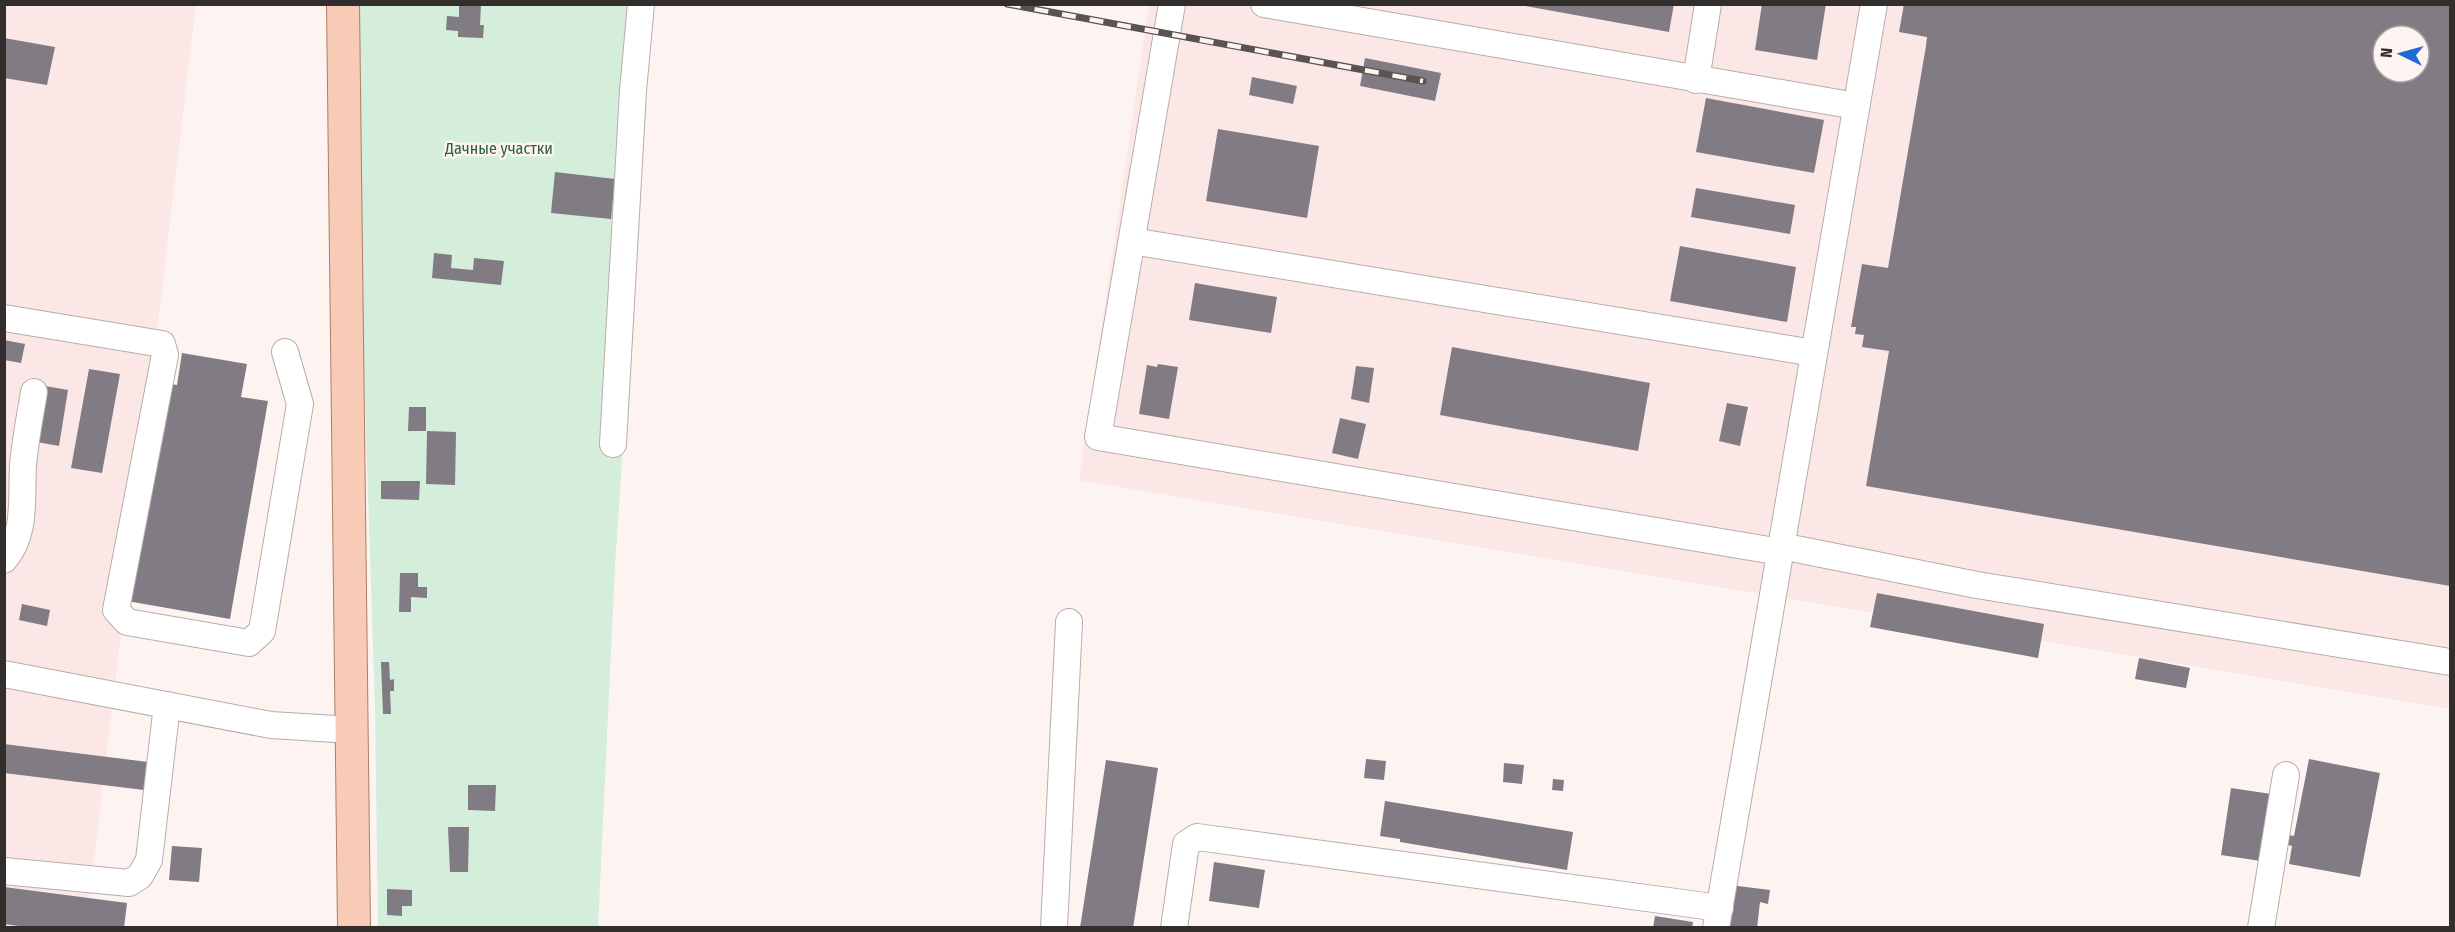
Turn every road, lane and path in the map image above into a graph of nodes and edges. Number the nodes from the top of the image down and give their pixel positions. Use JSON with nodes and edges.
{"nodes":[{"id":1,"x":343,"y":4,"type":"edge"},
{"id":2,"x":641,"y":4,"type":"edge"},
{"id":3,"x":1172,"y":4,"type":"edge"},
{"id":4,"x":1264,"y":4,"type":"edge"},
{"id":5,"x":1708,"y":4,"type":"edge"},
{"id":6,"x":1874,"y":4,"type":"edge"},
{"id":7,"x":1696,"y":80,"type":"junction"},
{"id":8,"x":1856,"y":106,"type":"junction"},
{"id":9,"x":1131,"y":241,"type":"junction"},
{"id":10,"x":4,"y":318,"type":"edge"},
{"id":11,"x":285,"y":352,"type":"dead end"},
{"id":12,"x":1814,"y":353,"type":"junction"},
{"id":13,"x":34,"y":392,"type":"dead end"},
{"id":14,"x":613,"y":444,"type":"dead end"},
{"id":15,"x":1780,"y":549,"type":"junction"},
{"id":16,"x":4,"y":560,"type":"edge"},
{"id":17,"x":1069,"y":622,"type":"dead end"},
{"id":18,"x":2451,"y":662,"type":"edge"},
{"id":19,"x":4,"y":674,"type":"edge"},
{"id":20,"x":167,"y":705,"type":"junction"},
{"id":21,"x":352,"y":730,"type":"junction"},
{"id":22,"x":2286,"y":775,"type":"dead end"},
{"id":23,"x":4,"y":871,"type":"edge"},
{"id":24,"x":1718,"y":918,"type":"edge"},
{"id":25,"x":354,"y":927,"type":"edge"},
{"id":26,"x":1054,"y":927,"type":"edge"},
{"id":27,"x":1174,"y":927,"type":"edge"},
{"id":28,"x":2261,"y":927,"type":"edge"}],
"edges":[{"from":1,"to":21,"type":"main road"},
{"from":2,"to":14,"type":"lane"},
{"from":3,"to":9,"type":"lane"},
{"from":4,"to":7,"type":"lane"},
{"from":5,"to":7,"type":"lane"},
{"from":6,"to":8,"type":"lane"},
{"from":7,"to":8,"type":"lane"},
{"from":8,"to":12,"type":"lane"},
{"from":9,"to":12,"type":"lane"},
{"from":9,"to":15,"type":"lane"},
{"from":10,"to":11,"type":"lane"},
{"from":12,"to":15,"type":"lane"},
{"from":13,"to":16,"type":"lane"},
{"from":15,"to":18,"type":"lane"},
{"from":15,"to":24,"type":"lane"},
{"from":17,"to":26,"type":"lane"},
{"from":19,"to":20,"type":"lane"},
{"from":20,"to":21,"type":"lane"},
{"from":20,"to":23,"type":"lane"},
{"from":21,"to":25,"type":"main road"},
{"from":22,"to":28,"type":"lane"},
{"from":24,"to":27,"type":"lane"}]}
